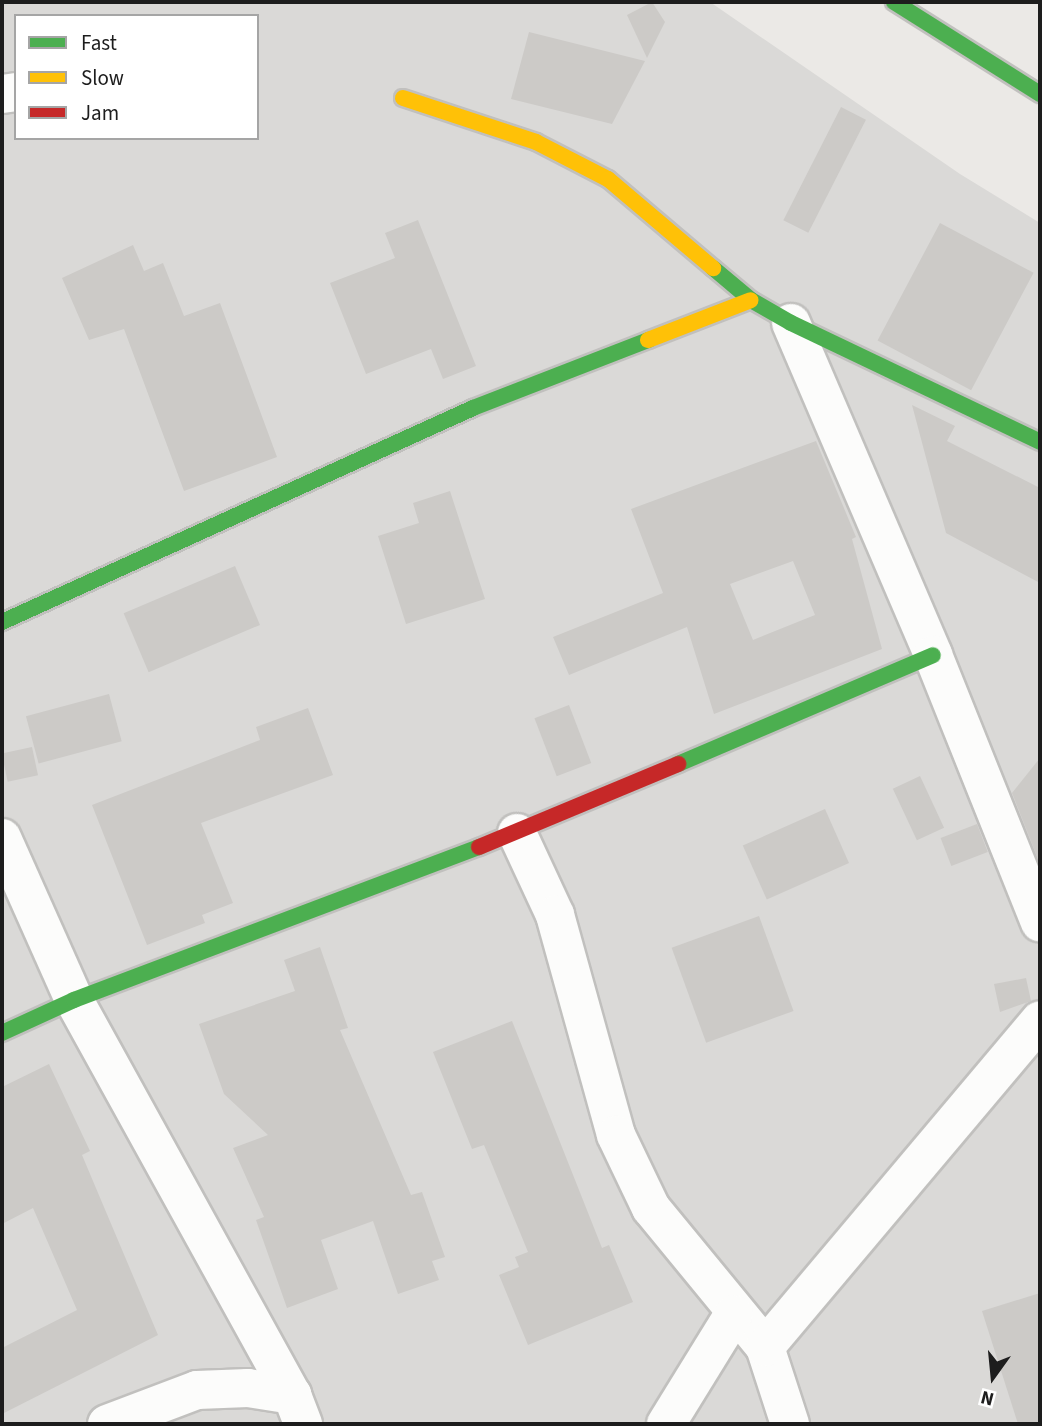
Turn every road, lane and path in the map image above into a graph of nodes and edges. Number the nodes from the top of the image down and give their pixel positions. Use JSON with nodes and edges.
{"nodes":[{"id":1,"x":894,"y":2,"type":"edge"},
{"id":2,"x":1040,"y":94,"type":"edge"},
{"id":3,"x":403,"y":99,"type":"dead end"},
{"id":4,"x":751,"y":300,"type":"junction"},
{"id":5,"x":791,"y":324,"type":"junction"},
{"id":6,"x":1040,"y":442,"type":"edge"},
{"id":7,"x":2,"y":622,"type":"edge"},
{"id":8,"x":933,"y":655,"type":"junction"},
{"id":9,"x":517,"y":833,"type":"junction"},
{"id":10,"x":2,"y":838,"type":"edge"},
{"id":11,"x":1040,"y":922,"type":"edge"},
{"id":12,"x":74,"y":1000,"type":"junction"},
{"id":13,"x":1040,"y":1020,"type":"edge"},
{"id":14,"x":2,"y":1032,"type":"edge"},
{"id":15,"x":734,"y":1314,"type":"junction"},
{"id":16,"x":765,"y":1347,"type":"junction"},
{"id":17,"x":298,"y":1410,"type":"edge"},
{"id":18,"x":107,"y":1424,"type":"edge"},
{"id":19,"x":666,"y":1424,"type":"edge"},
{"id":20,"x":790,"y":1424,"type":"edge"}],
"edges":[{"from":1,"to":2,"type":"street"},
{"from":3,"to":4,"type":"street"},
{"from":4,"to":5,"type":"street"},
{"from":4,"to":7,"type":"street"},
{"from":5,"to":6,"type":"street"},
{"from":5,"to":8,"type":"street"},
{"from":8,"to":9,"type":"street"},
{"from":8,"to":11,"type":"street"},
{"from":9,"to":12,"type":"street"},
{"from":9,"to":15,"type":"street"},
{"from":10,"to":12,"type":"street"},
{"from":12,"to":14,"type":"street"},
{"from":12,"to":17,"type":"street"},
{"from":13,"to":16,"type":"street"},
{"from":15,"to":16,"type":"street"},
{"from":15,"to":19,"type":"street"},
{"from":16,"to":20,"type":"street"},
{"from":17,"to":18,"type":"street"}]}
